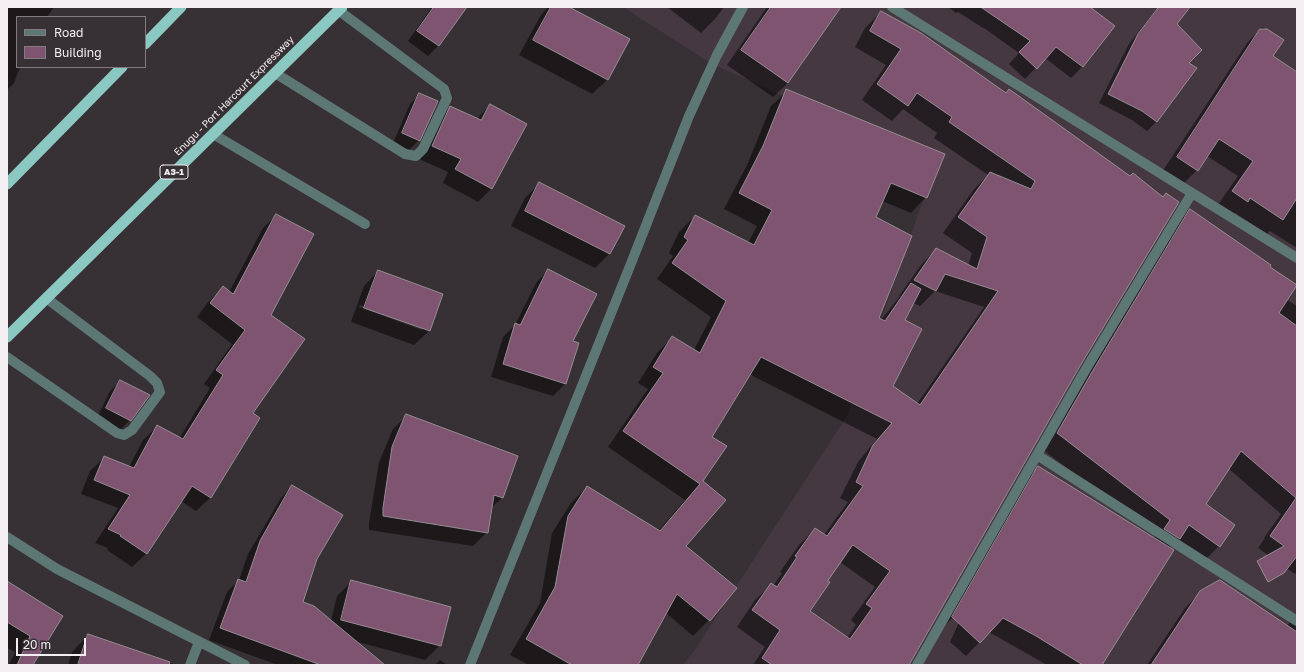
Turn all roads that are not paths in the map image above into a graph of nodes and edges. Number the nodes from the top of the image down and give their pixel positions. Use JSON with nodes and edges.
{"nodes":[{"id":1,"x":181,"y":7,"type":"edge"},
{"id":2,"x":743,"y":7,"type":"edge"},
{"id":3,"x":892,"y":7,"type":"edge"},
{"id":4,"x":340,"y":9,"type":"edge"},
{"id":5,"x":146,"y":43,"type":"edge"},
{"id":6,"x":121,"y":68,"type":"edge"},
{"id":7,"x":275,"y":72,"type":"junction"},
{"id":8,"x":213,"y":134,"type":"junction"},
{"id":9,"x":7,"y":184,"type":"edge"},
{"id":10,"x":1192,"y":194,"type":"junction"},
{"id":11,"x":365,"y":224,"type":"dead end"},
{"id":12,"x":1297,"y":258,"type":"edge"},
{"id":13,"x":46,"y":298,"type":"junction"},
{"id":14,"x":7,"y":337,"type":"edge"},
{"id":15,"x":7,"y":357,"type":"edge"},
{"id":16,"x":1037,"y":456,"type":"junction"},
{"id":17,"x":7,"y":537,"type":"edge"},
{"id":18,"x":1297,"y":621,"type":"edge"},
{"id":19,"x":199,"y":642,"type":"junction"},
{"id":20,"x":190,"y":665,"type":"edge"},
{"id":21,"x":245,"y":665,"type":"edge"},
{"id":22,"x":470,"y":665,"type":"edge"},
{"id":23,"x":917,"y":665,"type":"edge"}],
"edges":[{"from":1,"to":5,"type":"highway"},
{"from":2,"to":22,"type":"street"},
{"from":3,"to":10,"type":"street"},
{"from":4,"to":7,"type":"highway","name":"Enugu - Port Harcourt Expressway","number":"A3-1"},
{"from":4,"to":7,"type":"street"},
{"from":6,"to":9,"type":"highway"},
{"from":7,"to":8,"type":"highway","name":"Enugu - Port Harcourt Expressway","number":"A3-1"},
{"from":8,"to":11,"type":"street"},
{"from":8,"to":13,"type":"highway","name":"Enugu - Port Harcourt Expressway","number":"A3-1"},
{"from":10,"to":12,"type":"street"},
{"from":10,"to":16,"type":"street"},
{"from":13,"to":14,"type":"highway","name":"Enugu - Port Harcourt Expressway","number":"A3-1"},
{"from":13,"to":15,"type":"street"},
{"from":16,"to":18,"type":"street"},
{"from":16,"to":23,"type":"street"},
{"from":17,"to":19,"type":"street"},
{"from":19,"to":20,"type":"street"},
{"from":19,"to":21,"type":"street"}]}
